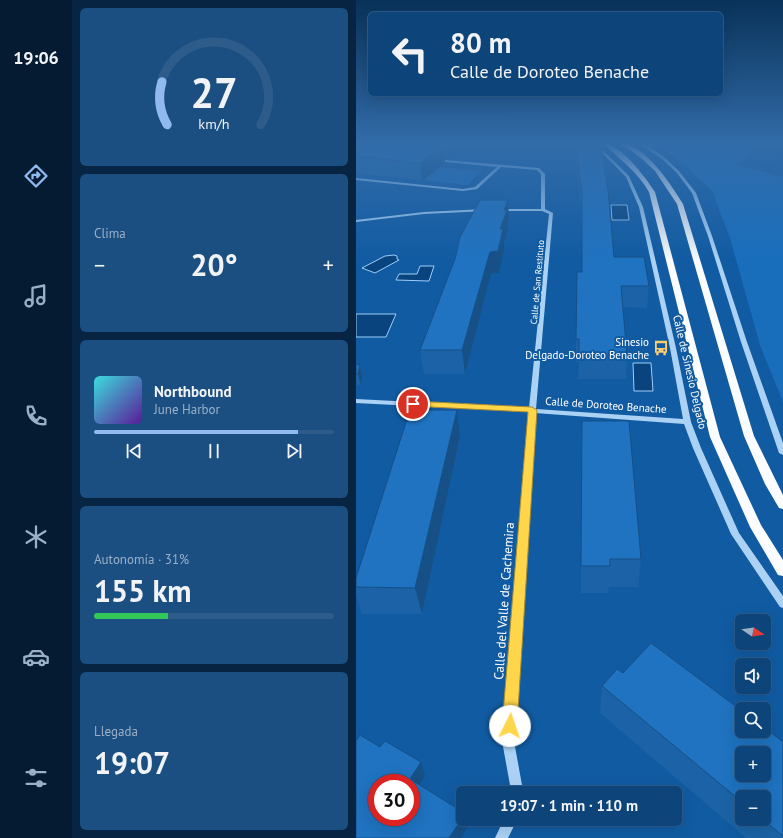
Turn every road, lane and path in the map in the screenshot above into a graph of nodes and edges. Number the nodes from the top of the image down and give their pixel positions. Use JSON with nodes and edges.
{"nodes":[{"id":1,"x":396,"y":183,"type":"edge"},
{"id":2,"x":481,"y":183,"type":"edge"},
{"id":3,"x":543,"y":183,"type":"edge"},
{"id":4,"x":631,"y":183,"type":"edge"},
{"id":5,"x":647,"y":183,"type":"edge"},
{"id":6,"x":668,"y":183,"type":"edge"},
{"id":7,"x":685,"y":183,"type":"edge"},
{"id":8,"x":543,"y":210,"type":"junction"},
{"id":9,"x":356,"y":221,"type":"edge"},
{"id":10,"x":356,"y":401,"type":"edge"},
{"id":11,"x":532,"y":410,"type":"junction"},
{"id":12,"x":687,"y":422,"type":"junction"},
{"id":13,"x":783,"y":453,"type":"edge"},
{"id":14,"x":783,"y":505,"type":"edge"},
{"id":15,"x":783,"y":571,"type":"edge"},
{"id":16,"x":783,"y":604,"type":"edge"},
{"id":17,"x":516,"y":786,"type":"edge"},
{"id":18,"x":508,"y":826,"type":"edge"},
{"id":19,"x":501,"y":838,"type":"edge"}],
"edges":[{"from":1,"to":2,"type":"street"},
{"from":3,"to":8,"type":"street","name":"Calle de San Restituto"},
{"from":4,"to":12,"type":"street","name":"Calle de Sinesio Delgado"},
{"from":5,"to":15,"type":"main road","name":"Calle de Sinesio Delgado"},
{"from":6,"to":14,"type":"main road"},
{"from":7,"to":13,"type":"street"},
{"from":8,"to":9,"type":"street"},
{"from":8,"to":11,"type":"street","name":"Calle de San Restituto"},
{"from":10,"to":11,"type":"street","name":"Calle de Doroteo Benache"},
{"from":11,"to":12,"type":"street","name":"Calle de Doroteo Benache"},
{"from":11,"to":17,"type":"street","name":"Calle del Valle de Cachemira"},
{"from":12,"to":16,"type":"street","name":"Calle de Sinesio Delgado"},
{"from":18,"to":19,"type":"street"}]}
